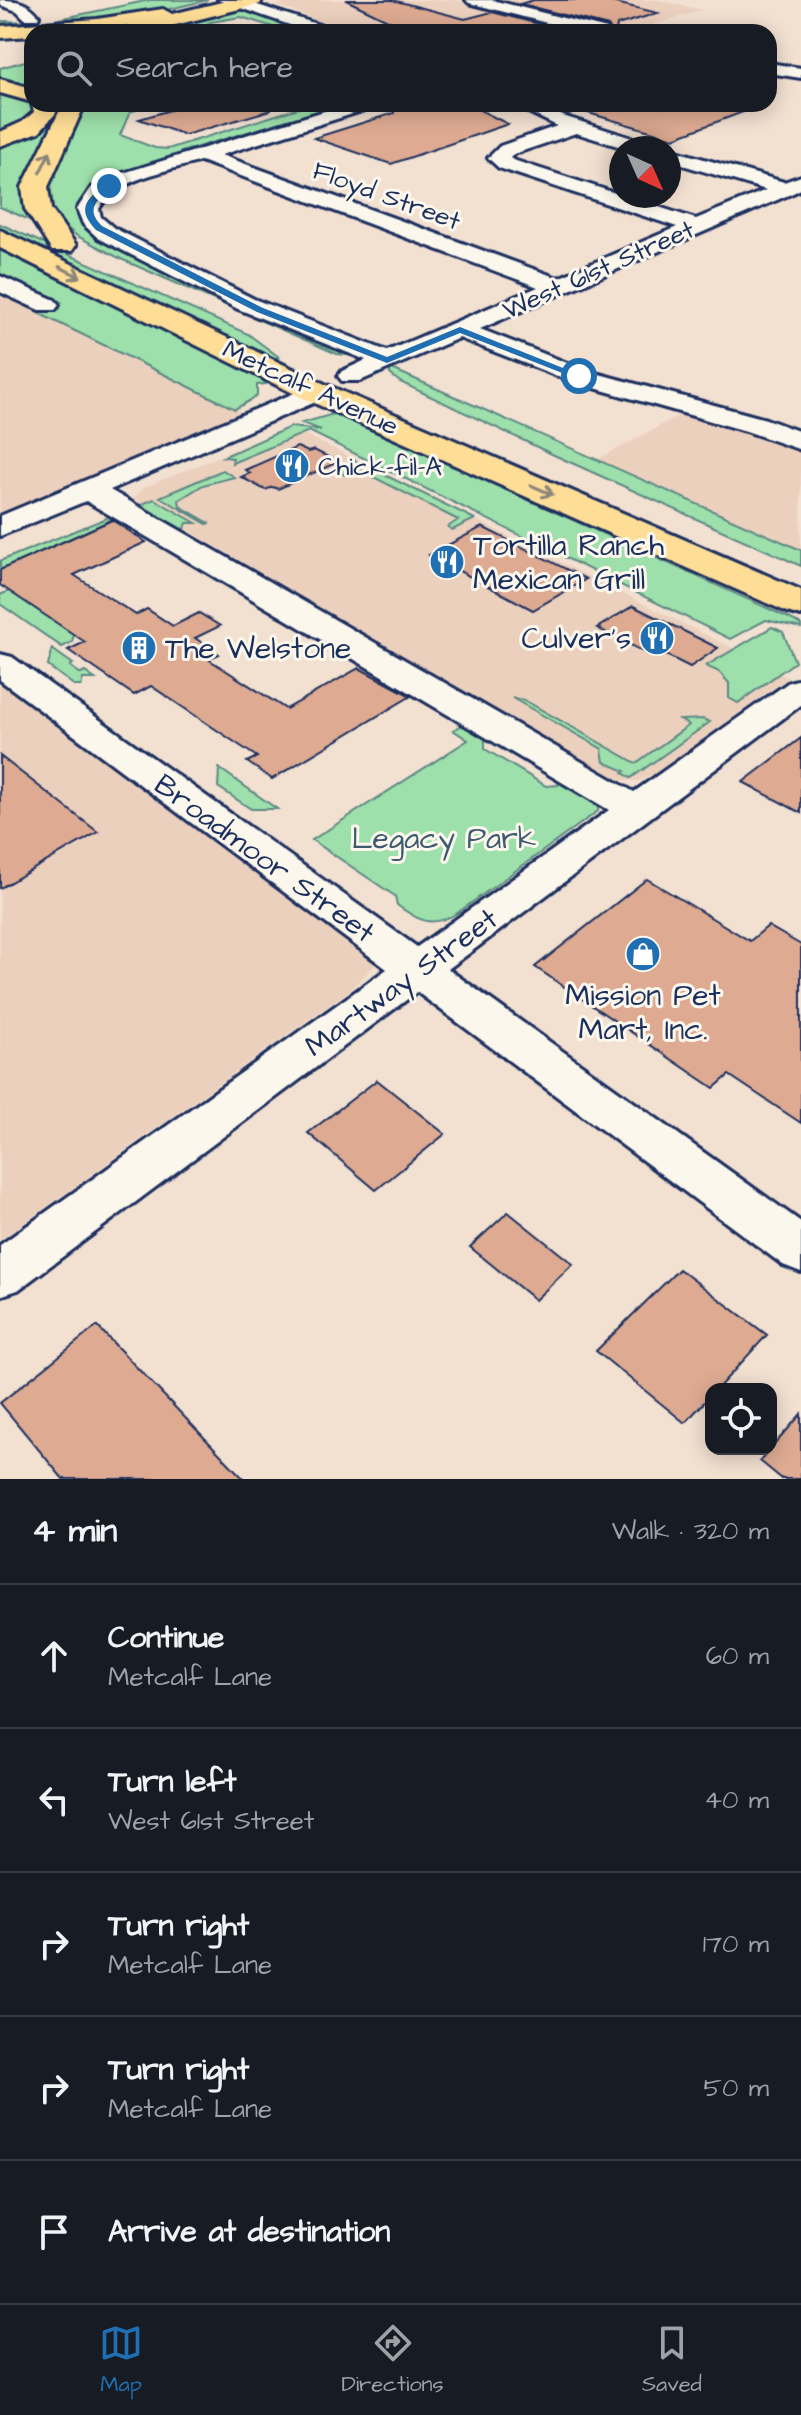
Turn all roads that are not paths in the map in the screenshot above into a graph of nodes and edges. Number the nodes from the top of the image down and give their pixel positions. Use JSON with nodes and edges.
{"nodes":[{"id":1,"x":0,"y":0,"type":"edge"},
{"id":2,"x":474,"y":0,"type":"edge"},
{"id":3,"x":235,"y":1,"type":"edge"},
{"id":4,"x":31,"y":16,"type":"dead end"},
{"id":5,"x":168,"y":17,"type":"junction"},
{"id":6,"x":106,"y":24,"type":"edge"},
{"id":7,"x":133,"y":24,"type":"edge"},
{"id":8,"x":146,"y":24,"type":"edge"},
{"id":9,"x":154,"y":24,"type":"edge"},
{"id":10,"x":303,"y":24,"type":"edge"},
{"id":11,"x":569,"y":24,"type":"edge"},
{"id":12,"x":24,"y":39,"type":"edge"},
{"id":13,"x":3,"y":43,"type":"edge"},
{"id":14,"x":24,"y":46,"type":"edge"},
{"id":15,"x":777,"y":69,"type":"edge"},
{"id":16,"x":801,"y":73,"type":"edge"},
{"id":17,"x":0,"y":86,"type":"edge"},
{"id":18,"x":24,"y":93,"type":"edge"},
{"id":19,"x":45,"y":112,"type":"edge"},
{"id":20,"x":70,"y":112,"type":"edge"},
{"id":21,"x":339,"y":112,"type":"edge"},
{"id":22,"x":539,"y":112,"type":"edge"},
{"id":23,"x":574,"y":127,"type":"junction"},
{"id":24,"x":609,"y":138,"type":"edge"},
{"id":25,"x":0,"y":139,"type":"edge"},
{"id":26,"x":199,"y":154,"type":"junction"},
{"id":27,"x":681,"y":158,"type":"edge"},
{"id":28,"x":794,"y":186,"type":"edge"},
{"id":29,"x":0,"y":218,"type":"edge"},
{"id":30,"x":694,"y":226,"type":"junction"},
{"id":31,"x":0,"y":238,"type":"edge"},
{"id":32,"x":62,"y":245,"type":"junction"},
{"id":33,"x":0,"y":283,"type":"edge"},
{"id":34,"x":557,"y":286,"type":"junction"},
{"id":35,"x":47,"y":305,"type":"dead end"},
{"id":36,"x":460,"y":330,"type":"junction"},
{"id":37,"x":263,"y":335,"type":"junction"},
{"id":38,"x":387,"y":360,"type":"junction"},
{"id":39,"x":351,"y":376,"type":"junction"},
{"id":40,"x":316,"y":392,"type":"junction"},
{"id":41,"x":801,"y":442,"type":"edge"},
{"id":42,"x":557,"y":469,"type":"junction"},
{"id":43,"x":89,"y":490,"type":"junction"},
{"id":44,"x":0,"y":527,"type":"edge"},
{"id":45,"x":801,"y":579,"type":"edge"},
{"id":46,"x":801,"y":604,"type":"edge"},
{"id":47,"x":0,"y":664,"type":"edge"},
{"id":48,"x":801,"y":689,"type":"edge"},
{"id":49,"x":635,"y":809,"type":"junction"},
{"id":50,"x":418,"y":970,"type":"junction"},
{"id":51,"x":801,"y":1250,"type":"edge"},
{"id":52,"x":0,"y":1274,"type":"edge"}],
"edges":[{"from":1,"to":4,"type":"street"},
{"from":2,"to":11,"type":"street"},
{"from":3,"to":5,"type":"highway"},
{"from":3,"to":10,"type":"street"},
{"from":5,"to":6,"type":"highway"},
{"from":5,"to":7,"type":"highway"},
{"from":5,"to":8,"type":"highway"},
{"from":5,"to":9,"type":"highway"},
{"from":12,"to":13,"type":"highway"},
{"from":13,"to":14,"type":"highway"},
{"from":15,"to":16,"type":"street"},
{"from":17,"to":18,"type":"highway"},
{"from":19,"to":25,"type":"highway"},
{"from":32,"to":20,"type":"highway","one_way":true},
{"from":21,"to":26,"type":"street"},
{"from":22,"to":23,"type":"street"},
{"from":23,"to":24,"type":"street"},
{"from":23,"to":30,"type":"street"},
{"from":26,"to":34,"type":"street","name":"Floyd Street"},
{"from":26,"to":38,"type":"street"},
{"from":27,"to":28,"type":"street"},
{"from":28,"to":30,"type":"street","name":"West 61st Street"},
{"from":29,"to":32,"type":"highway","name":"Metcalf Avenue"},
{"from":30,"to":34,"type":"street","name":"West 61st Street"},
{"from":31,"to":40,"type":"highway","name":"Metcalf Avenue","one_way":true},
{"from":32,"to":37,"type":"highway","name":"Metcalf Avenue"},
{"from":33,"to":35,"type":"street"},
{"from":34,"to":36,"type":"street","name":"West 61st Street"},
{"from":36,"to":38,"type":"street","name":"West 61st Street"},
{"from":36,"to":41,"type":"street"},
{"from":37,"to":39,"type":"highway","name":"Metcalf Avenue"},
{"from":37,"to":40,"type":"highway"},
{"from":38,"to":39,"type":"street","name":"West 61st Street"},
{"from":39,"to":42,"type":"highway","name":"Metcalf Avenue"},
{"from":40,"to":42,"type":"highway"},
{"from":40,"to":43,"type":"street"},
{"from":40,"to":46,"type":"highway","name":"Metcalf Avenue","one_way":true},
{"from":42,"to":45,"type":"highway","name":"Metcalf Avenue"},
{"from":43,"to":44,"type":"street"},
{"from":43,"to":49,"type":"street"},
{"from":47,"to":50,"type":"street","name":"Broadmoor Street"},
{"from":48,"to":49,"type":"street","name":"Martway Street"},
{"from":49,"to":50,"type":"street","name":"Martway Street"},
{"from":50,"to":51,"type":"street","name":"Broadmoor Street"},
{"from":50,"to":52,"type":"street","name":"Martway Street"}]}
